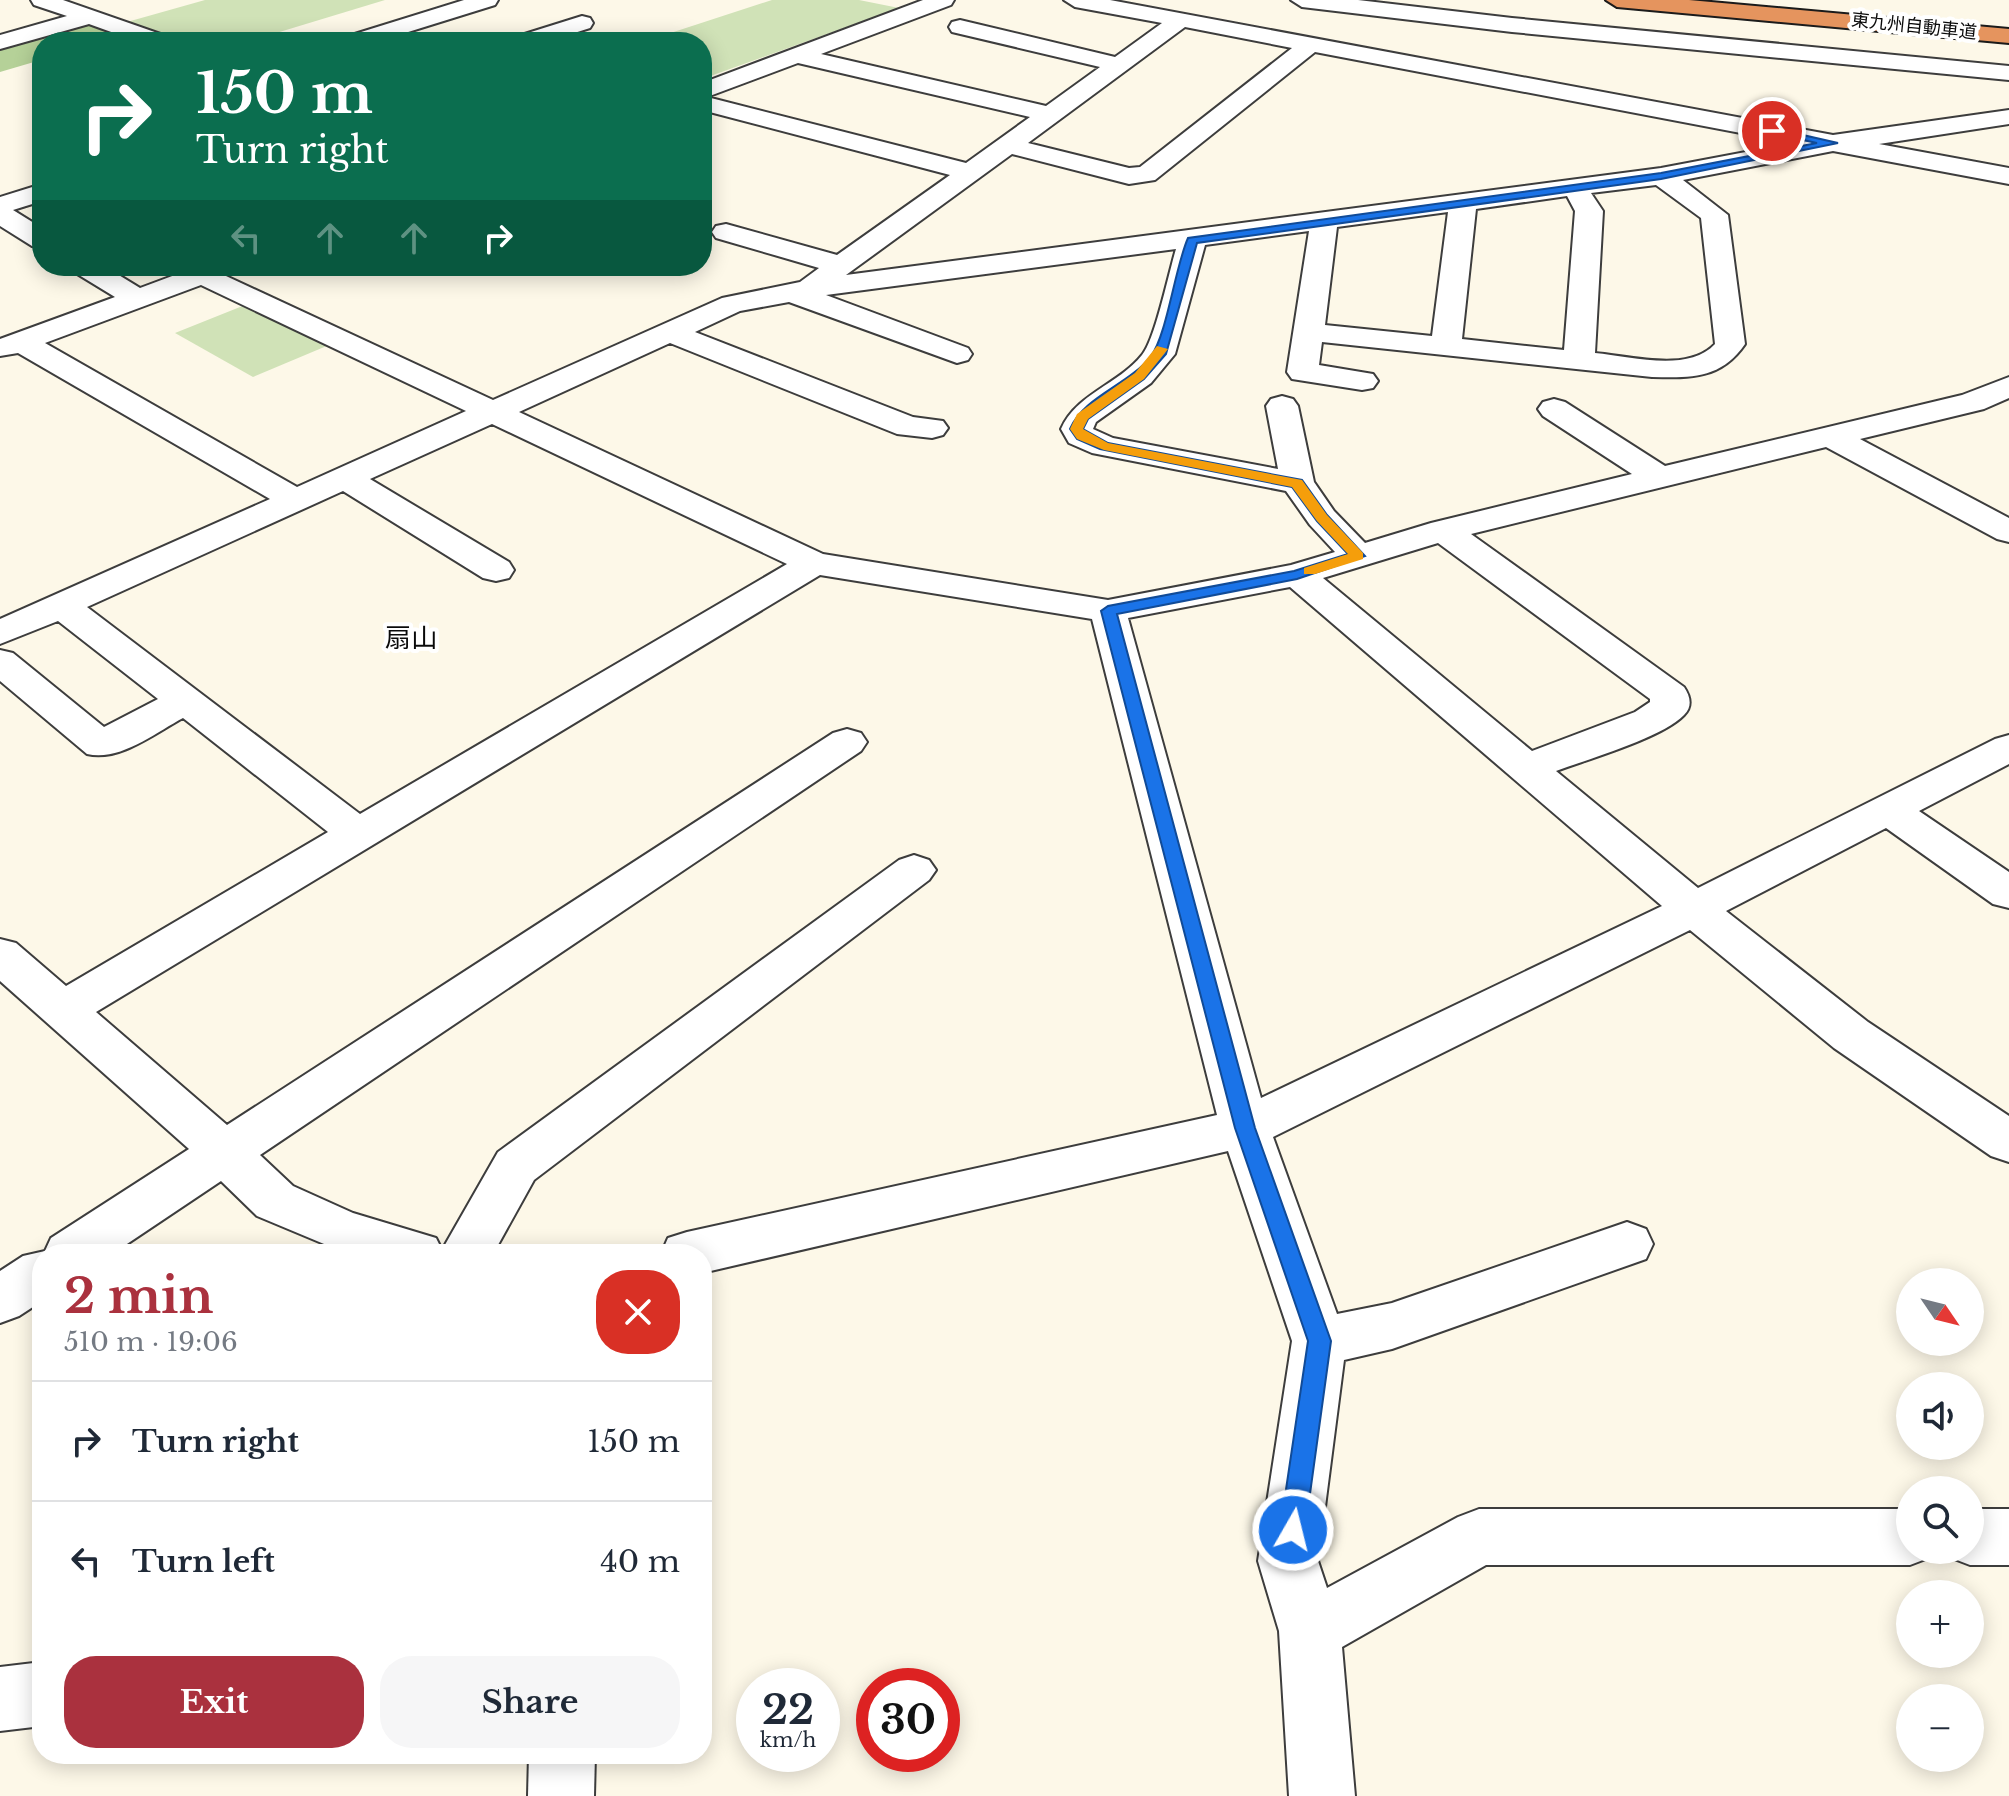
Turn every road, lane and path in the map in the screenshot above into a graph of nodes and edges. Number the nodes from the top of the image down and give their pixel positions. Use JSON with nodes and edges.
{"nodes":[{"id":1,"x":42,"y":0,"type":"edge"},
{"id":2,"x":108,"y":0,"type":"edge"},
{"id":3,"x":487,"y":0,"type":"edge"},
{"id":4,"x":943,"y":0,"type":"edge"},
{"id":5,"x":1075,"y":0,"type":"edge"},
{"id":6,"x":1302,"y":0,"type":"edge"},
{"id":7,"x":1617,"y":0,"type":"edge"},
{"id":8,"x":1676,"y":0,"type":"edge"},
{"id":9,"x":1780,"y":0,"type":"edge"},
{"id":10,"x":1894,"y":3,"type":"dead end"},
{"id":11,"x":81,"y":14,"type":"junction"},
{"id":12,"x":2009,"y":19,"type":"edge"},
{"id":13,"x":1181,"y":20,"type":"junction"},
{"id":14,"x":582,"y":23,"type":"dead end"},
{"id":15,"x":1512,"y":25,"type":"junction"},
{"id":16,"x":960,"y":27,"type":"dead end"},
{"id":17,"x":1953,"y":31,"type":"junction"},
{"id":18,"x":132,"y":32,"type":"edge"},
{"id":19,"x":385,"y":32,"type":"edge"},
{"id":20,"x":554,"y":32,"type":"edge"},
{"id":21,"x":2009,"y":36,"type":"edge"},
{"id":22,"x":0,"y":42,"type":"edge"},
{"id":23,"x":1311,"y":44,"type":"junction"},
{"id":24,"x":798,"y":56,"type":"junction"},
{"id":25,"x":1121,"y":65,"type":"junction"},
{"id":26,"x":1437,"y":68,"type":"junction"},
{"id":27,"x":2009,"y":73,"type":"edge"},
{"id":28,"x":712,"y":87,"type":"edge"},
{"id":29,"x":712,"y":106,"type":"edge"},
{"id":30,"x":750,"y":115,"type":"junction"},
{"id":31,"x":1052,"y":115,"type":"junction"},
{"id":32,"x":2009,"y":117,"type":"edge"},
{"id":33,"x":714,"y":130,"type":"dead end"},
{"id":34,"x":1833,"y":143,"type":"junction"},
{"id":35,"x":1011,"y":146,"type":"junction"},
{"id":36,"x":973,"y":173,"type":"junction"},
{"id":37,"x":1661,"y":176,"type":"junction"},
{"id":38,"x":2009,"y":176,"type":"edge"},
{"id":39,"x":1575,"y":188,"type":"junction"},
{"id":40,"x":32,"y":195,"type":"edge"},
{"id":41,"x":1463,"y":203,"type":"junction"},
{"id":42,"x":0,"y":206,"type":"edge"},
{"id":43,"x":0,"y":214,"type":"edge"},
{"id":44,"x":1324,"y":222,"type":"junction"},
{"id":45,"x":726,"y":232,"type":"dead end"},
{"id":46,"x":32,"y":234,"type":"edge"},
{"id":47,"x":1192,"y":241,"type":"junction"},
{"id":48,"x":840,"y":265,"type":"junction"},
{"id":49,"x":100,"y":276,"type":"edge"},
{"id":50,"x":198,"y":276,"type":"edge"},
{"id":51,"x":226,"y":276,"type":"edge"},
{"id":52,"x":800,"y":291,"type":"junction"},
{"id":53,"x":138,"y":299,"type":"junction"},
{"id":54,"x":669,"y":332,"type":"junction"},
{"id":55,"x":1310,"y":332,"type":"junction"},
{"id":56,"x":11,"y":346,"type":"edge"},
{"id":57,"x":1446,"y":346,"type":"junction"},
{"id":58,"x":957,"y":354,"type":"dead end"},
{"id":59,"x":1579,"y":360,"type":"junction"},
{"id":60,"x":1362,"y":381,"type":"dead end"},
{"id":61,"x":2009,"y":386,"type":"edge"},
{"id":62,"x":1282,"y":406,"type":"dead end"},
{"id":63,"x":1554,"y":409,"type":"dead end"},
{"id":64,"x":492,"y":412,"type":"junction"},
{"id":65,"x":932,"y":428,"type":"dead end"},
{"id":66,"x":1832,"y":437,"type":"junction"},
{"id":67,"x":345,"y":478,"type":"junction"},
{"id":68,"x":1660,"y":478,"type":"junction"},
{"id":69,"x":1297,"y":483,"type":"junction"},
{"id":70,"x":296,"y":500,"type":"junction"},
{"id":71,"x":1443,"y":530,"type":"junction"},
{"id":72,"x":2009,"y":532,"type":"edge"},
{"id":73,"x":1358,"y":556,"type":"junction"},
{"id":74,"x":814,"y":563,"type":"junction"},
{"id":75,"x":496,"y":570,"type":"dead end"},
{"id":76,"x":1297,"y":575,"type":"junction"},
{"id":77,"x":61,"y":605,"type":"junction"},
{"id":78,"x":1108,"y":611,"type":"junction"},
{"id":79,"x":0,"y":633,"type":"edge"},
{"id":80,"x":0,"y":661,"type":"edge"},
{"id":81,"x":185,"y":701,"type":"junction"},
{"id":82,"x":847,"y":742,"type":"dead end"},
{"id":83,"x":2009,"y":748,"type":"edge"},
{"id":84,"x":1528,"y":767,"type":"junction"},
{"id":85,"x":1888,"y":810,"type":"junction"},
{"id":86,"x":358,"y":834,"type":"junction"},
{"id":87,"x":914,"y":870,"type":"dead end"},
{"id":88,"x":2009,"y":893,"type":"edge"},
{"id":89,"x":1694,"y":909,"type":"junction"},
{"id":90,"x":0,"y":955,"type":"edge"},
{"id":91,"x":62,"y":1010,"type":"junction"},
{"id":92,"x":1245,"y":1128,"type":"junction"},
{"id":93,"x":2009,"y":1142,"type":"edge"},
{"id":94,"x":224,"y":1153,"type":"junction"},
{"id":95,"x":85,"y":1244,"type":"edge"},
{"id":96,"x":385,"y":1244,"type":"edge"},
{"id":97,"x":472,"y":1244,"type":"edge"},
{"id":98,"x":1627,"y":1244,"type":"dead end"},
{"id":99,"x":712,"y":1248,"type":"edge"},
{"id":100,"x":32,"y":1279,"type":"edge"},
{"id":101,"x":0,"y":1300,"type":"edge"},
{"id":102,"x":1319,"y":1341,"type":"junction"},
{"id":103,"x":1896,"y":1537,"type":"edge"},
{"id":104,"x":1984,"y":1537,"type":"edge"},
{"id":105,"x":2009,"y":1537,"type":"edge"},
{"id":106,"x":1310,"y":1631,"type":"junction"},
{"id":107,"x":32,"y":1695,"type":"edge"},
{"id":108,"x":0,"y":1699,"type":"edge"},
{"id":109,"x":562,"y":1764,"type":"edge"},
{"id":110,"x":561,"y":1796,"type":"edge"},
{"id":111,"x":1322,"y":1796,"type":"edge"}],
"edges":[{"from":1,"to":11,"type":"street"},
{"from":2,"to":11,"type":"street"},
{"from":3,"to":19,"type":"street"},
{"from":4,"to":24,"type":"street"},
{"from":5,"to":13,"type":"street"},
{"from":6,"to":15,"type":"street"},
{"from":7,"to":17,"type":"highway"},
{"from":8,"to":17,"type":"highway","name":"東九州自動車道"},
{"from":9,"to":12,"type":"highway","name":"東九州自動車道"},
{"from":10,"to":12,"type":"highway"},
{"from":11,"to":18,"type":"street"},
{"from":11,"to":22,"type":"street"},
{"from":13,"to":23,"type":"street"},
{"from":13,"to":25,"type":"street"},
{"from":14,"to":20,"type":"street"},
{"from":15,"to":26,"type":"street"},
{"from":15,"to":27,"type":"street"},
{"from":16,"to":25,"type":"street"},
{"from":17,"to":21,"type":"highway","name":"東九州自動車道"},
{"from":23,"to":26,"type":"street"},
{"from":23,"to":35,"type":"street"},
{"from":24,"to":28,"type":"street"},
{"from":24,"to":31,"type":"street"},
{"from":25,"to":31,"type":"street"},
{"from":26,"to":34,"type":"street"},
{"from":29,"to":30,"type":"street"},
{"from":30,"to":33,"type":"street"},
{"from":30,"to":36,"type":"street"},
{"from":31,"to":35,"type":"street"},
{"from":32,"to":34,"type":"street"},
{"from":34,"to":37,"type":"street"},
{"from":34,"to":38,"type":"street"},
{"from":35,"to":36,"type":"street"},
{"from":36,"to":48,"type":"street"},
{"from":37,"to":39,"type":"street"},
{"from":37,"to":59,"type":"street"},
{"from":39,"to":41,"type":"street"},
{"from":39,"to":59,"type":"street"},
{"from":40,"to":42,"type":"street"},
{"from":41,"to":44,"type":"street"},
{"from":41,"to":57,"type":"street"},
{"from":43,"to":46,"type":"street"},
{"from":44,"to":47,"type":"street"},
{"from":44,"to":55,"type":"street"},
{"from":45,"to":48,"type":"street"},
{"from":47,"to":52,"type":"street"},
{"from":47,"to":69,"type":"street"},
{"from":48,"to":52,"type":"street"},
{"from":49,"to":53,"type":"street"},
{"from":50,"to":53,"type":"street"},
{"from":51,"to":64,"type":"street"},
{"from":52,"to":54,"type":"street"},
{"from":52,"to":58,"type":"street"},
{"from":53,"to":56,"type":"street"},
{"from":54,"to":64,"type":"street"},
{"from":54,"to":65,"type":"street"},
{"from":55,"to":57,"type":"street"},
{"from":55,"to":60,"type":"street"},
{"from":56,"to":70,"type":"street"},
{"from":57,"to":59,"type":"street"},
{"from":61,"to":66,"type":"street"},
{"from":62,"to":69,"type":"street"},
{"from":63,"to":68,"type":"street"},
{"from":64,"to":67,"type":"street"},
{"from":64,"to":74,"type":"street"},
{"from":66,"to":68,"type":"street"},
{"from":66,"to":72,"type":"street"},
{"from":67,"to":70,"type":"street"},
{"from":67,"to":75,"type":"street"},
{"from":68,"to":71,"type":"street"},
{"from":69,"to":73,"type":"street"},
{"from":70,"to":77,"type":"street"},
{"from":71,"to":73,"type":"street"},
{"from":71,"to":84,"type":"street"},
{"from":73,"to":76,"type":"street"},
{"from":74,"to":78,"type":"street"},
{"from":74,"to":86,"type":"street"},
{"from":76,"to":78,"type":"street"},
{"from":76,"to":84,"type":"street"},
{"from":77,"to":79,"type":"street"},
{"from":77,"to":81,"type":"street"},
{"from":78,"to":92,"type":"street"},
{"from":80,"to":81,"type":"street"},
{"from":81,"to":86,"type":"street"},
{"from":82,"to":94,"type":"street"},
{"from":83,"to":85,"type":"street"},
{"from":84,"to":89,"type":"street"},
{"from":85,"to":88,"type":"street"},
{"from":85,"to":89,"type":"street"},
{"from":86,"to":91,"type":"street"},
{"from":87,"to":97,"type":"street"},
{"from":89,"to":92,"type":"street"},
{"from":89,"to":93,"type":"street"},
{"from":90,"to":91,"type":"street"},
{"from":91,"to":94,"type":"street"},
{"from":92,"to":99,"type":"street"},
{"from":92,"to":102,"type":"street"},
{"from":94,"to":95,"type":"street"},
{"from":94,"to":96,"type":"street"},
{"from":98,"to":102,"type":"street"},
{"from":100,"to":101,"type":"street"},
{"from":102,"to":106,"type":"street"},
{"from":103,"to":106,"type":"street"},
{"from":104,"to":105,"type":"street"},
{"from":106,"to":111,"type":"street"},
{"from":107,"to":108,"type":"street"},
{"from":109,"to":110,"type":"street"}]}
